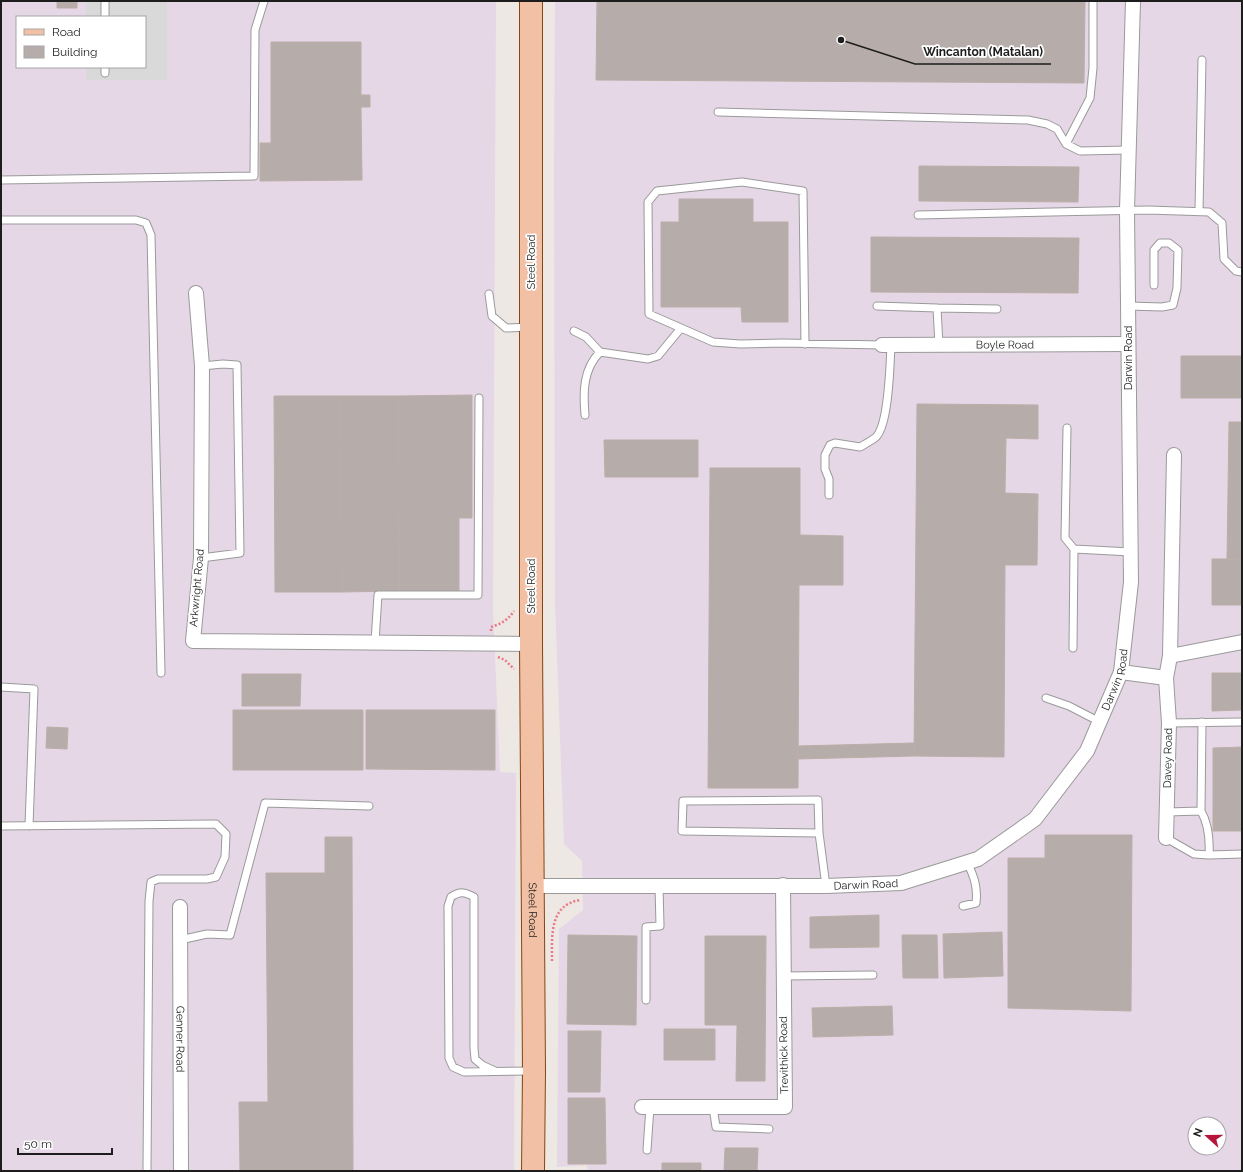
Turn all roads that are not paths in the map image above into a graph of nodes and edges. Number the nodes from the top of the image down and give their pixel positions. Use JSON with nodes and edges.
{"nodes":[{"id":1,"x":105,"y":1,"type":"edge"},
{"id":2,"x":264,"y":1,"type":"edge"},
{"id":3,"x":531,"y":1,"type":"edge"},
{"id":4,"x":1093,"y":1,"type":"edge"},
{"id":5,"x":1133,"y":1,"type":"edge"},
{"id":6,"x":105,"y":16,"type":"edge"},
{"id":7,"x":1202,"y":60,"type":"dead end"},
{"id":8,"x":718,"y":112,"type":"dead end"},
{"id":9,"x":1066,"y":144,"type":"junction"},
{"id":10,"x":1129,"y":150,"type":"junction"},
{"id":11,"x":1,"y":180,"type":"edge"},
{"id":12,"x":1127,"y":210,"type":"junction"},
{"id":13,"x":1200,"y":211,"type":"junction"},
{"id":14,"x":918,"y":215,"type":"dead end"},
{"id":15,"x":1,"y":220,"type":"edge"},
{"id":16,"x":1242,"y":272,"type":"edge"},
{"id":17,"x":1154,"y":285,"type":"dead end"},
{"id":18,"x":196,"y":293,"type":"dead end"},
{"id":19,"x":489,"y":294,"type":"dead end"},
{"id":20,"x":877,"y":306,"type":"dead end"},
{"id":21,"x":1128,"y":306,"type":"junction"},
{"id":22,"x":936,"y":308,"type":"junction"},
{"id":23,"x":997,"y":308,"type":"dead end"},
{"id":24,"x":531,"y":327,"type":"junction"},
{"id":25,"x":681,"y":328,"type":"junction"},
{"id":26,"x":574,"y":331,"type":"dead end"},
{"id":27,"x":805,"y":344,"type":"junction"},
{"id":28,"x":1128,"y":344,"type":"junction"},
{"id":29,"x":887,"y":345,"type":"junction"},
{"id":30,"x":939,"y":345,"type":"junction"},
{"id":31,"x":600,"y":352,"type":"junction"},
{"id":32,"x":202,"y":366,"type":"junction"},
{"id":33,"x":479,"y":398,"type":"dead end"},
{"id":34,"x":584,"y":414,"type":"dead end"},
{"id":35,"x":1067,"y":428,"type":"dead end"},
{"id":36,"x":1174,"y":455,"type":"dead end"},
{"id":37,"x":829,"y":495,"type":"dead end"},
{"id":38,"x":1074,"y":549,"type":"junction"},
{"id":39,"x":1131,"y":552,"type":"junction"},
{"id":40,"x":201,"y":558,"type":"junction"},
{"id":41,"x":375,"y":642,"type":"junction"},
{"id":42,"x":1242,"y":642,"type":"edge"},
{"id":43,"x":531,"y":644,"type":"junction"},
{"id":44,"x":1073,"y":648,"type":"dead end"},
{"id":45,"x":1170,"y":656,"type":"junction"},
{"id":46,"x":1121,"y":672,"type":"junction"},
{"id":47,"x":161,"y":673,"type":"dead end"},
{"id":48,"x":1166,"y":678,"type":"junction"},
{"id":49,"x":1,"y":687,"type":"edge"},
{"id":50,"x":1046,"y":698,"type":"dead end"},
{"id":51,"x":1100,"y":722,"type":"junction"},
{"id":52,"x":1202,"y":722,"type":"junction"},
{"id":53,"x":1242,"y":722,"type":"edge"},
{"id":54,"x":1169,"y":723,"type":"junction"},
{"id":55,"x":369,"y":806,"type":"dead end"},
{"id":56,"x":1201,"y":811,"type":"junction"},
{"id":57,"x":1167,"y":812,"type":"junction"},
{"id":58,"x":1,"y":826,"type":"edge"},
{"id":59,"x":29,"y":826,"type":"junction"},
{"id":60,"x":819,"y":833,"type":"junction"},
{"id":61,"x":1166,"y":838,"type":"joint"},
{"id":62,"x":1242,"y":854,"type":"edge"},
{"id":63,"x":1209,"y":855,"type":"junction"},
{"id":64,"x":967,"y":862,"type":"junction"},
{"id":65,"x":783,"y":885,"type":"junction"},
{"id":66,"x":533,"y":886,"type":"junction"},
{"id":67,"x":659,"y":886,"type":"junction"},
{"id":68,"x":826,"y":886,"type":"junction"},
{"id":69,"x":180,"y":906,"type":"dead end"},
{"id":70,"x":963,"y":906,"type":"dead end"},
{"id":71,"x":180,"y":940,"type":"junction"},
{"id":72,"x":873,"y":975,"type":"dead end"},
{"id":73,"x":783,"y":976,"type":"junction"},
{"id":74,"x":646,"y":1000,"type":"dead end"},
{"id":75,"x":495,"y":1071,"type":"junction"},
{"id":76,"x":534,"y":1071,"type":"junction"},
{"id":77,"x":646,"y":1107,"type":"joint"},
{"id":78,"x":713,"y":1107,"type":"junction"},
{"id":79,"x":769,"y":1129,"type":"dead end"},
{"id":80,"x":647,"y":1150,"type":"dead end"},
{"id":81,"x":147,"y":1171,"type":"edge"},
{"id":82,"x":181,"y":1171,"type":"edge"},
{"id":83,"x":533,"y":1171,"type":"edge"}],
"edges":[{"from":1,"to":6,"type":"lane"},
{"from":2,"to":11,"type":"lane"},
{"from":3,"to":24,"type":"main road","name":"Steel Road"},
{"from":4,"to":9,"type":"lane"},
{"from":5,"to":10,"type":"street","name":"Darwin Road"},
{"from":7,"to":13,"type":"lane"},
{"from":8,"to":9,"type":"lane"},
{"from":9,"to":10,"type":"lane"},
{"from":10,"to":12,"type":"street","name":"Darwin Road"},
{"from":12,"to":13,"type":"lane"},
{"from":12,"to":14,"type":"lane"},
{"from":12,"to":21,"type":"street","name":"Darwin Road"},
{"from":13,"to":16,"type":"lane"},
{"from":15,"to":47,"type":"lane"},
{"from":17,"to":21,"type":"lane"},
{"from":18,"to":32,"type":"street","name":"Arkwright Road"},
{"from":19,"to":24,"type":"lane"},
{"from":20,"to":22,"type":"lane"},
{"from":21,"to":28,"type":"street","name":"Darwin Road"},
{"from":22,"to":23,"type":"lane"},
{"from":22,"to":30,"type":"lane"},
{"from":24,"to":43,"type":"main road","name":"Steel Road"},
{"from":25,"to":27,"type":"lane"},
{"from":25,"to":27,"type":"lane"},
{"from":25,"to":31,"type":"lane"},
{"from":26,"to":31,"type":"lane"},
{"from":27,"to":29,"type":"lane"},
{"from":28,"to":30,"type":"street","name":"Boyle Road"},
{"from":28,"to":39,"type":"street","name":"Darwin Road"},
{"from":29,"to":30,"type":"street","name":"Boyle Road"},
{"from":29,"to":37,"type":"lane"},
{"from":31,"to":34,"type":"lane"},
{"from":32,"to":40,"type":"street","name":"Arkwright Road"},
{"from":32,"to":40,"type":"lane"},
{"from":33,"to":41,"type":"lane"},
{"from":35,"to":38,"type":"lane"},
{"from":36,"to":45,"type":"street","name":"Davey Road"},
{"from":38,"to":39,"type":"lane"},
{"from":38,"to":44,"type":"lane"},
{"from":39,"to":46,"type":"street","name":"Darwin Road"},
{"from":40,"to":41,"type":"street","name":"Arkwright Road"},
{"from":41,"to":43,"type":"street","name":"Arkwright Road"},
{"from":42,"to":45,"type":"street"},
{"from":43,"to":66,"type":"main road","name":"Steel Road"},
{"from":45,"to":48,"type":"street","name":"Davey Road"},
{"from":46,"to":48,"type":"street"},
{"from":46,"to":51,"type":"street","name":"Darwin Road"},
{"from":48,"to":54,"type":"street","name":"Davey Road"},
{"from":49,"to":59,"type":"lane"},
{"from":50,"to":51,"type":"lane"},
{"from":51,"to":64,"type":"street","name":"Darwin Road"},
{"from":52,"to":53,"type":"lane"},
{"from":52,"to":54,"type":"lane"},
{"from":52,"to":56,"type":"lane"},
{"from":54,"to":57,"type":"street","name":"Davey Road"},
{"from":55,"to":71,"type":"lane"},
{"from":56,"to":57,"type":"lane"},
{"from":56,"to":63,"type":"lane"},
{"from":57,"to":61,"type":"street","name":"Davey Road"},
{"from":58,"to":59,"type":"lane"},
{"from":59,"to":81,"type":"lane"},
{"from":60,"to":60,"type":"lane"},
{"from":60,"to":68,"type":"lane"},
{"from":61,"to":63,"type":"lane"},
{"from":62,"to":63,"type":"lane"},
{"from":64,"to":68,"type":"street","name":"Darwin Road"},
{"from":64,"to":70,"type":"lane"},
{"from":65,"to":67,"type":"street","name":"Darwin Road"},
{"from":65,"to":68,"type":"street","name":"Darwin Road"},
{"from":65,"to":73,"type":"street","name":"Trevithick Road"},
{"from":66,"to":67,"type":"street","name":"Darwin Road"},
{"from":66,"to":76,"type":"main road","name":"Steel Road"},
{"from":67,"to":74,"type":"lane"},
{"from":69,"to":71,"type":"street","name":"Genner Road"},
{"from":71,"to":82,"type":"street","name":"Genner Road"},
{"from":72,"to":73,"type":"lane"},
{"from":73,"to":78,"type":"street","name":"Trevithick Road"},
{"from":75,"to":75,"type":"lane"},
{"from":75,"to":76,"type":"lane"},
{"from":76,"to":83,"type":"main road","name":"Steel Road"},
{"from":77,"to":78,"type":"street","name":"Trevithick Road"},
{"from":77,"to":80,"type":"lane"},
{"from":78,"to":79,"type":"lane"}]}
